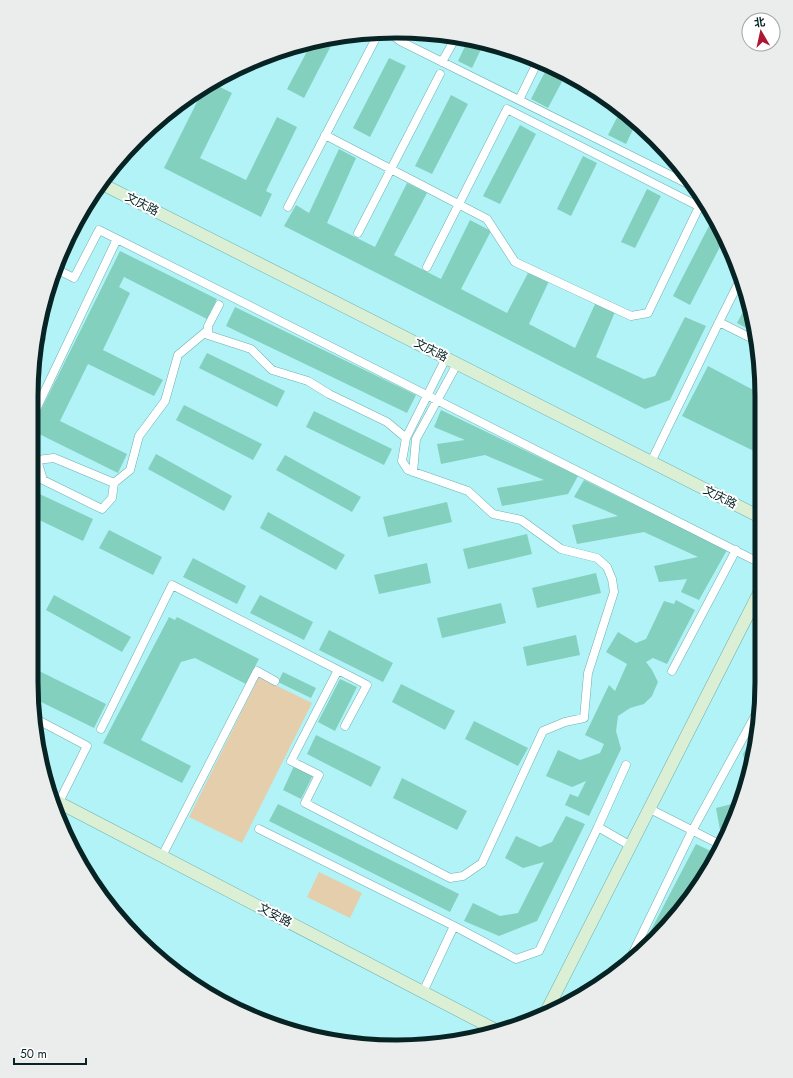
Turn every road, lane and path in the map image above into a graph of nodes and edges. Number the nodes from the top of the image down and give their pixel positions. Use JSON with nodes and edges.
{"nodes":[{"id":1,"x":396,"y":38,"type":"edge"},
{"id":2,"x":375,"y":40,"type":"dead end"},
{"id":3,"x":453,"y":43,"type":"edge"},
{"id":4,"x":442,"y":62,"type":"junction"},
{"id":5,"x":536,"y":66,"type":"edge"},
{"id":6,"x":440,"y":74,"type":"dead end"},
{"id":7,"x":519,"y":100,"type":"junction"},
{"id":8,"x":325,"y":135,"type":"junction"},
{"id":9,"x":391,"y":169,"type":"junction"},
{"id":10,"x":684,"y":182,"type":"edge"},
{"id":11,"x":106,"y":186,"type":"edge"},
{"id":12,"x":459,"y":204,"type":"junction"},
{"id":13,"x":288,"y":207,"type":"dead end"},
{"id":14,"x":699,"y":207,"type":"joint"},
{"id":15,"x":358,"y":233,"type":"dead end"},
{"id":16,"x":116,"y":239,"type":"junction"},
{"id":17,"x":427,"y":267,"type":"dead end"},
{"id":18,"x":61,"y":271,"type":"edge"},
{"id":19,"x":737,"y":285,"type":"edge"},
{"id":20,"x":219,"y":305,"type":"dead end"},
{"id":21,"x":719,"y":322,"type":"junction"},
{"id":22,"x":208,"y":330,"type":"junction"},
{"id":23,"x":750,"y":337,"type":"edge"},
{"id":24,"x":446,"y":358,"type":"junction"},
{"id":25,"x":457,"y":364,"type":"junction"},
{"id":26,"x":427,"y":396,"type":"junction"},
{"id":27,"x":437,"y":401,"type":"junction"},
{"id":28,"x":38,"y":405,"type":"edge"},
{"id":29,"x":406,"y":438,"type":"junction"},
{"id":30,"x":38,"y":459,"type":"edge"},
{"id":31,"x":651,"y":462,"type":"junction"},
{"id":32,"x":38,"y":468,"type":"edge"},
{"id":33,"x":413,"y":472,"type":"junction"},
{"id":34,"x":114,"y":483,"type":"junction"},
{"id":35,"x":755,"y":514,"type":"edge"},
{"id":36,"x":736,"y":550,"type":"junction"},
{"id":37,"x":755,"y":560,"type":"edge"},
{"id":38,"x":755,"y":601,"type":"edge"},
{"id":39,"x":338,"y":670,"type":"junction"},
{"id":40,"x":672,"y":671,"type":"dead end"},
{"id":41,"x":275,"y":680,"type":"dead end"},
{"id":42,"x":753,"y":720,"type":"edge"},
{"id":43,"x":41,"y":722,"type":"edge"},
{"id":44,"x":344,"y":726,"type":"dead end"},
{"id":45,"x":101,"y":729,"type":"dead end"},
{"id":46,"x":626,"y":765,"type":"dead end"},
{"id":47,"x":58,"y":799,"type":"edge"},
{"id":48,"x":59,"y":802,"type":"edge"},
{"id":49,"x":650,"y":809,"type":"junction"},
{"id":50,"x":598,"y":827,"type":"junction"},
{"id":51,"x":259,"y":829,"type":"dead end"},
{"id":52,"x":692,"y":831,"type":"junction"},
{"id":53,"x":717,"y":843,"type":"edge"},
{"id":54,"x":631,"y":846,"type":"junction"},
{"id":55,"x":162,"y":856,"type":"junction"},
{"id":56,"x":454,"y":926,"type":"junction"},
{"id":57,"x":635,"y":950,"type":"edge"},
{"id":58,"x":423,"y":992,"type":"junction"},
{"id":59,"x":549,"y":1006,"type":"edge"},
{"id":60,"x":491,"y":1027,"type":"edge"}],
"edges":[{"from":1,"to":4,"type":"street"},
{"from":2,"to":8,"type":"street"},
{"from":3,"to":4,"type":"street"},
{"from":4,"to":7,"type":"street"},
{"from":5,"to":7,"type":"street"},
{"from":6,"to":9,"type":"street"},
{"from":7,"to":10,"type":"street"},
{"from":8,"to":9,"type":"street"},
{"from":8,"to":13,"type":"street"},
{"from":9,"to":12,"type":"street"},
{"from":9,"to":15,"type":"street"},
{"from":11,"to":24,"type":"street","name":"文庆路"},
{"from":12,"to":14,"type":"street"},
{"from":12,"to":14,"type":"street"},
{"from":12,"to":17,"type":"street"},
{"from":16,"to":18,"type":"street"},
{"from":16,"to":26,"type":"street"},
{"from":16,"to":28,"type":"street"},
{"from":19,"to":21,"type":"street"},
{"from":20,"to":22,"type":"street"},
{"from":21,"to":23,"type":"street"},
{"from":21,"to":31,"type":"street"},
{"from":22,"to":29,"type":"street"},
{"from":22,"to":34,"type":"street"},
{"from":24,"to":25,"type":"street","name":"文庆路"},
{"from":24,"to":26,"type":"street"},
{"from":25,"to":27,"type":"street"},
{"from":25,"to":31,"type":"street","name":"文庆路"},
{"from":26,"to":27,"type":"street"},
{"from":26,"to":29,"type":"street"},
{"from":27,"to":33,"type":"street"},
{"from":27,"to":36,"type":"street"},
{"from":29,"to":33,"type":"street"},
{"from":30,"to":34,"type":"street"},
{"from":31,"to":35,"type":"street","name":"文庆路"},
{"from":32,"to":34,"type":"street"},
{"from":33,"to":39,"type":"street"},
{"from":36,"to":37,"type":"street"},
{"from":36,"to":40,"type":"street"},
{"from":38,"to":49,"type":"street"},
{"from":39,"to":44,"type":"street"},
{"from":39,"to":45,"type":"street"},
{"from":41,"to":55,"type":"street"},
{"from":42,"to":52,"type":"street"},
{"from":43,"to":47,"type":"street"},
{"from":46,"to":50,"type":"street"},
{"from":48,"to":55,"type":"street","name":"文安路"},
{"from":49,"to":52,"type":"street"},
{"from":49,"to":54,"type":"street"},
{"from":50,"to":54,"type":"street"},
{"from":50,"to":56,"type":"street"},
{"from":51,"to":56,"type":"street"},
{"from":52,"to":53,"type":"street"},
{"from":52,"to":57,"type":"street"},
{"from":54,"to":59,"type":"street"},
{"from":55,"to":58,"type":"street","name":"文安路"},
{"from":56,"to":58,"type":"street"},
{"from":58,"to":60,"type":"street","name":"文安路"}]}
